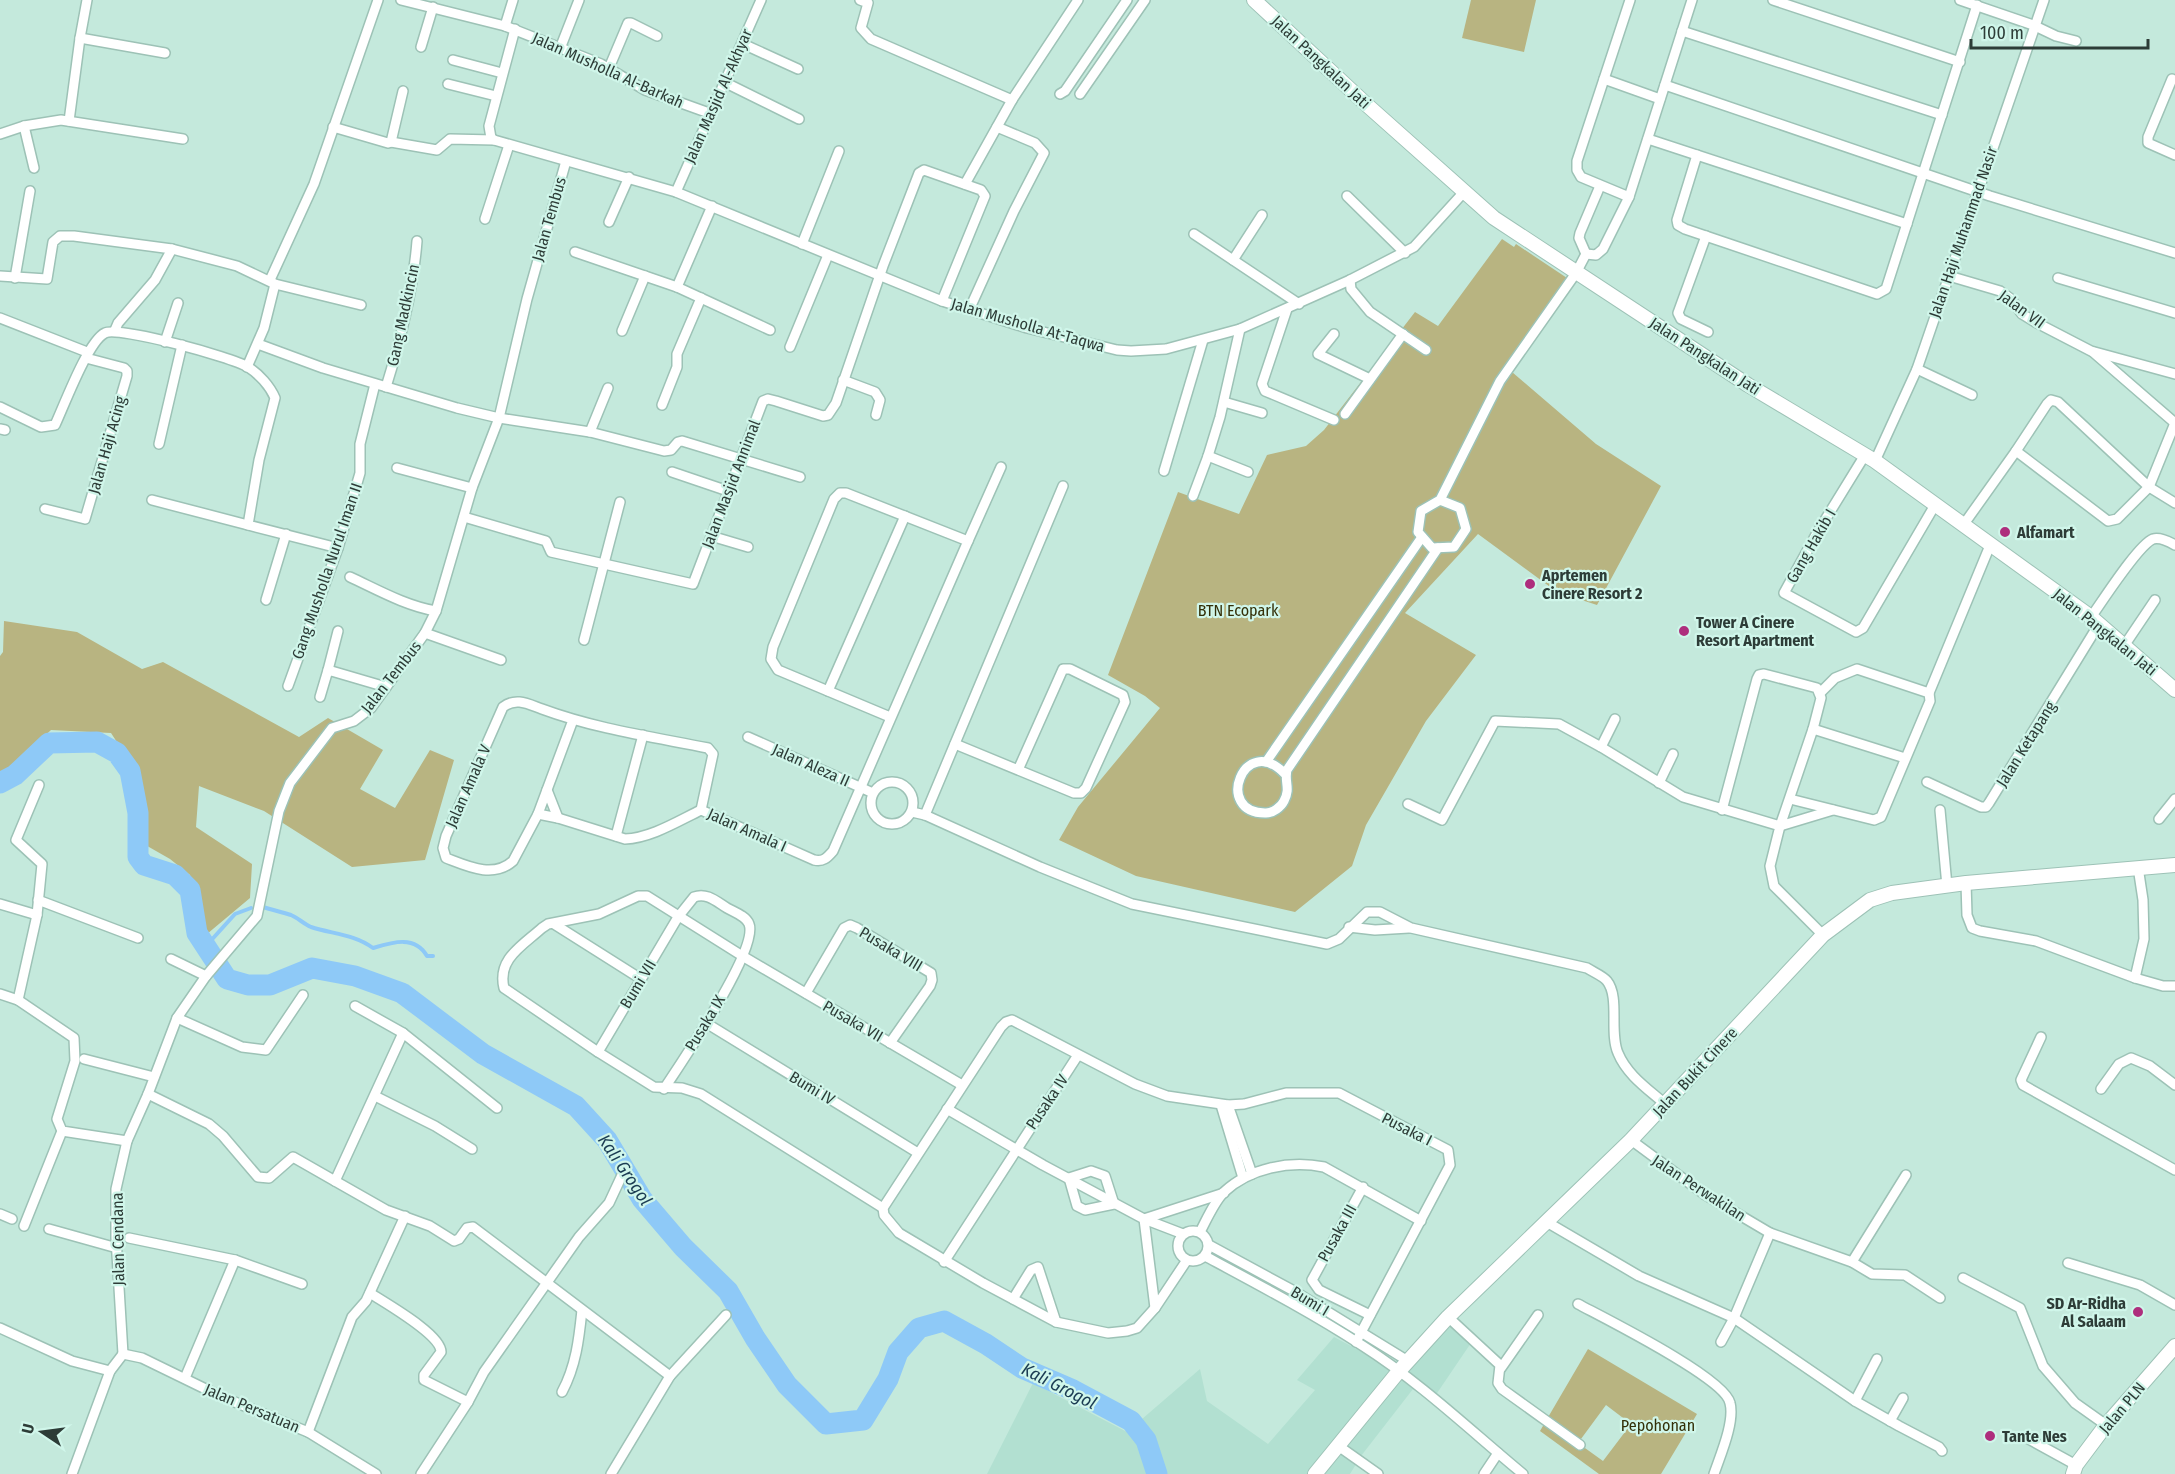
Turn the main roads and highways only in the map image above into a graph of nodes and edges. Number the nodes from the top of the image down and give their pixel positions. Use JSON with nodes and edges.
{"nodes":[{"id":1,"x":1254,"y":0,"type":"edge"},
{"id":2,"x":2175,"y":690,"type":"edge"},
{"id":3,"x":2175,"y":865,"type":"edge"},
{"id":4,"x":2175,"y":1346,"type":"edge"},
{"id":5,"x":2075,"y":1470,"type":"edge"},
{"id":6,"x":1315,"y":1474,"type":"edge"}],
"edges":[{"from":1,"to":2,"type":"main road","name":"Jalan Pangkalan Jati"},
{"from":3,"to":6,"type":"main road","name":"Jalan Bukit Cinere"},
{"from":4,"to":5,"type":"main road","name":"Jalan PLN"}]}
